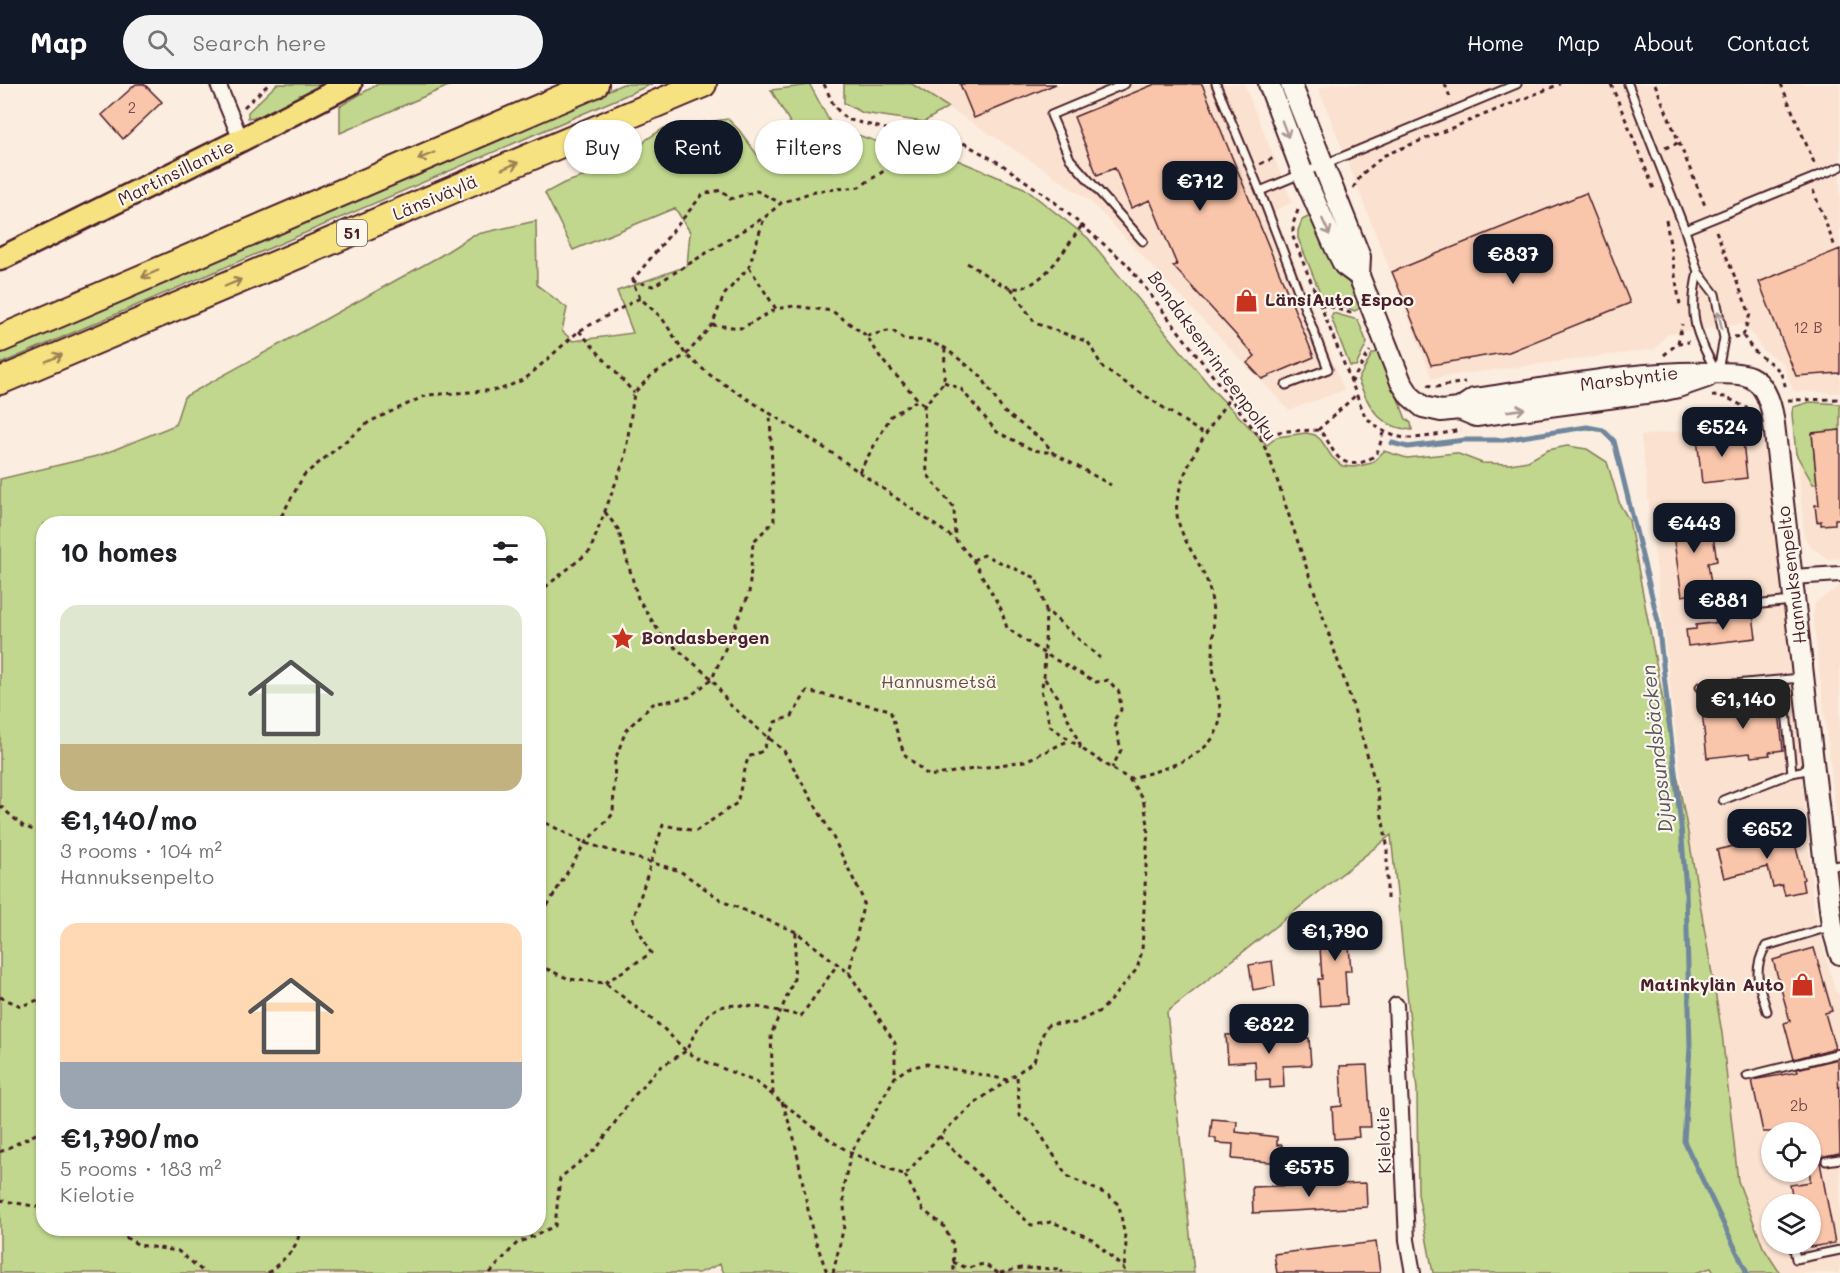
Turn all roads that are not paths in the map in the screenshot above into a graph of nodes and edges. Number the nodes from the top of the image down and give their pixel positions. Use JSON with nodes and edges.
{"nodes":[{"id":1,"x":218,"y":84,"type":"edge"},
{"id":2,"x":350,"y":84,"type":"edge"},
{"id":3,"x":595,"y":84,"type":"edge"},
{"id":4,"x":703,"y":84,"type":"edge"},
{"id":5,"x":1125,"y":84,"type":"edge"},
{"id":6,"x":1216,"y":84,"type":"edge"},
{"id":7,"x":1269,"y":84,"type":"edge"},
{"id":8,"x":1291,"y":84,"type":"edge"},
{"id":9,"x":1517,"y":84,"type":"edge"},
{"id":10,"x":1628,"y":84,"type":"edge"},
{"id":11,"x":241,"y":141,"type":"junction"},
{"id":12,"x":1332,"y":161,"type":"junction"},
{"id":13,"x":1840,"y":167,"type":"edge"},
{"id":14,"x":1295,"y":177,"type":"junction"},
{"id":15,"x":1260,"y":192,"type":"junction"},
{"id":16,"x":1685,"y":230,"type":"junction"},
{"id":17,"x":1143,"y":241,"type":"dead end"},
{"id":18,"x":0,"y":259,"type":"edge"},
{"id":19,"x":1698,"y":272,"type":"junction"},
{"id":20,"x":1359,"y":276,"type":"junction"},
{"id":21,"x":0,"y":339,"type":"edge"},
{"id":22,"x":1718,"y":373,"type":"junction"},
{"id":23,"x":0,"y":381,"type":"edge"},
{"id":24,"x":1286,"y":385,"type":"dead end"},
{"id":25,"x":1840,"y":574,"type":"edge"},
{"id":26,"x":1792,"y":577,"type":"junction"},
{"id":27,"x":1795,"y":600,"type":"junction"},
{"id":28,"x":1743,"y":606,"type":"dead end"},
{"id":29,"x":1804,"y":677,"type":"junction"},
{"id":30,"x":1783,"y":680,"type":"junction"},
{"id":31,"x":1700,"y":687,"type":"dead end"},
{"id":32,"x":1814,"y":768,"type":"junction"},
{"id":33,"x":1792,"y":773,"type":"junction"},
{"id":34,"x":1723,"y":800,"type":"dead end"},
{"id":35,"x":1833,"y":866,"type":"edge"},
{"id":36,"x":1832,"y":926,"type":"junction"},
{"id":37,"x":1840,"y":954,"type":"edge"},
{"id":38,"x":1396,"y":1005,"type":"dead end"},
{"id":39,"x":1767,"y":1011,"type":"dead end"},
{"id":40,"x":1840,"y":1053,"type":"edge"},
{"id":41,"x":1747,"y":1076,"type":"dead end"},
{"id":42,"x":1840,"y":1159,"type":"edge"},
{"id":43,"x":1826,"y":1161,"type":"dead end"},
{"id":44,"x":1840,"y":1250,"type":"edge"},
{"id":45,"x":1821,"y":1253,"type":"edge"},
{"id":46,"x":1795,"y":1254,"type":"edge"},
{"id":47,"x":1818,"y":1254,"type":"edge"},
{"id":48,"x":1413,"y":1273,"type":"edge"}],
"edges":[{"from":1,"to":11,"type":"street"},
{"from":2,"to":11,"type":"main road","name":"Martinsillantie"},
{"from":3,"to":21,"type":"highway","number":"51","one_way":true},
{"from":23,"to":4,"type":"highway","name":"Länsiväylä","number":"51","one_way":true},
{"from":5,"to":17,"type":"lane"},
{"from":6,"to":15,"type":"lane"},
{"from":7,"to":14,"type":"main road","name":"Marsbyntie","one_way":true},
{"from":8,"to":12,"type":"main road","name":"Marsbyntie"},
{"from":9,"to":12,"type":"lane"},
{"from":10,"to":16,"type":"lane"},
{"from":11,"to":18,"type":"main road","name":"Martinsillantie"},
{"from":12,"to":14,"type":"lane"},
{"from":12,"to":20,"type":"main road","name":"Marsbyntie"},
{"from":13,"to":16,"type":"lane"},
{"from":14,"to":15,"type":"lane"},
{"from":14,"to":20,"type":"main road","name":"Marsbyntie","one_way":true},
{"from":15,"to":24,"type":"lane"},
{"from":16,"to":19,"type":"lane"},
{"from":19,"to":22,"type":"lane"},
{"from":22,"to":19,"type":"lane","one_way":true},
{"from":20,"to":22,"type":"main road","name":"Marsbyntie"},
{"from":22,"to":26,"type":"main road","name":"Hannuksenpelto"},
{"from":25,"to":26,"type":"street"},
{"from":26,"to":27,"type":"main road","name":"Hannuksenpelto"},
{"from":27,"to":28,"type":"lane"},
{"from":27,"to":29,"type":"main road","name":"Hannuksenpelto"},
{"from":29,"to":30,"type":"lane"},
{"from":29,"to":32,"type":"main road","name":"Hannuksenpelto"},
{"from":30,"to":31,"type":"lane"},
{"from":30,"to":33,"type":"lane"},
{"from":32,"to":33,"type":"lane"},
{"from":32,"to":35,"type":"main road","name":"Hannuksenpelto"},
{"from":33,"to":34,"type":"lane"},
{"from":35,"to":36,"type":"main road","name":"Hannuksenpelto"},
{"from":36,"to":37,"type":"main road","name":"Hannuksenpelto"},
{"from":36,"to":39,"type":"lane"},
{"from":38,"to":48,"type":"street","name":"Kielotie"},
{"from":40,"to":41,"type":"lane"},
{"from":42,"to":43,"type":"lane"},
{"from":44,"to":45,"type":"lane"},
{"from":46,"to":47,"type":"lane"}]}
